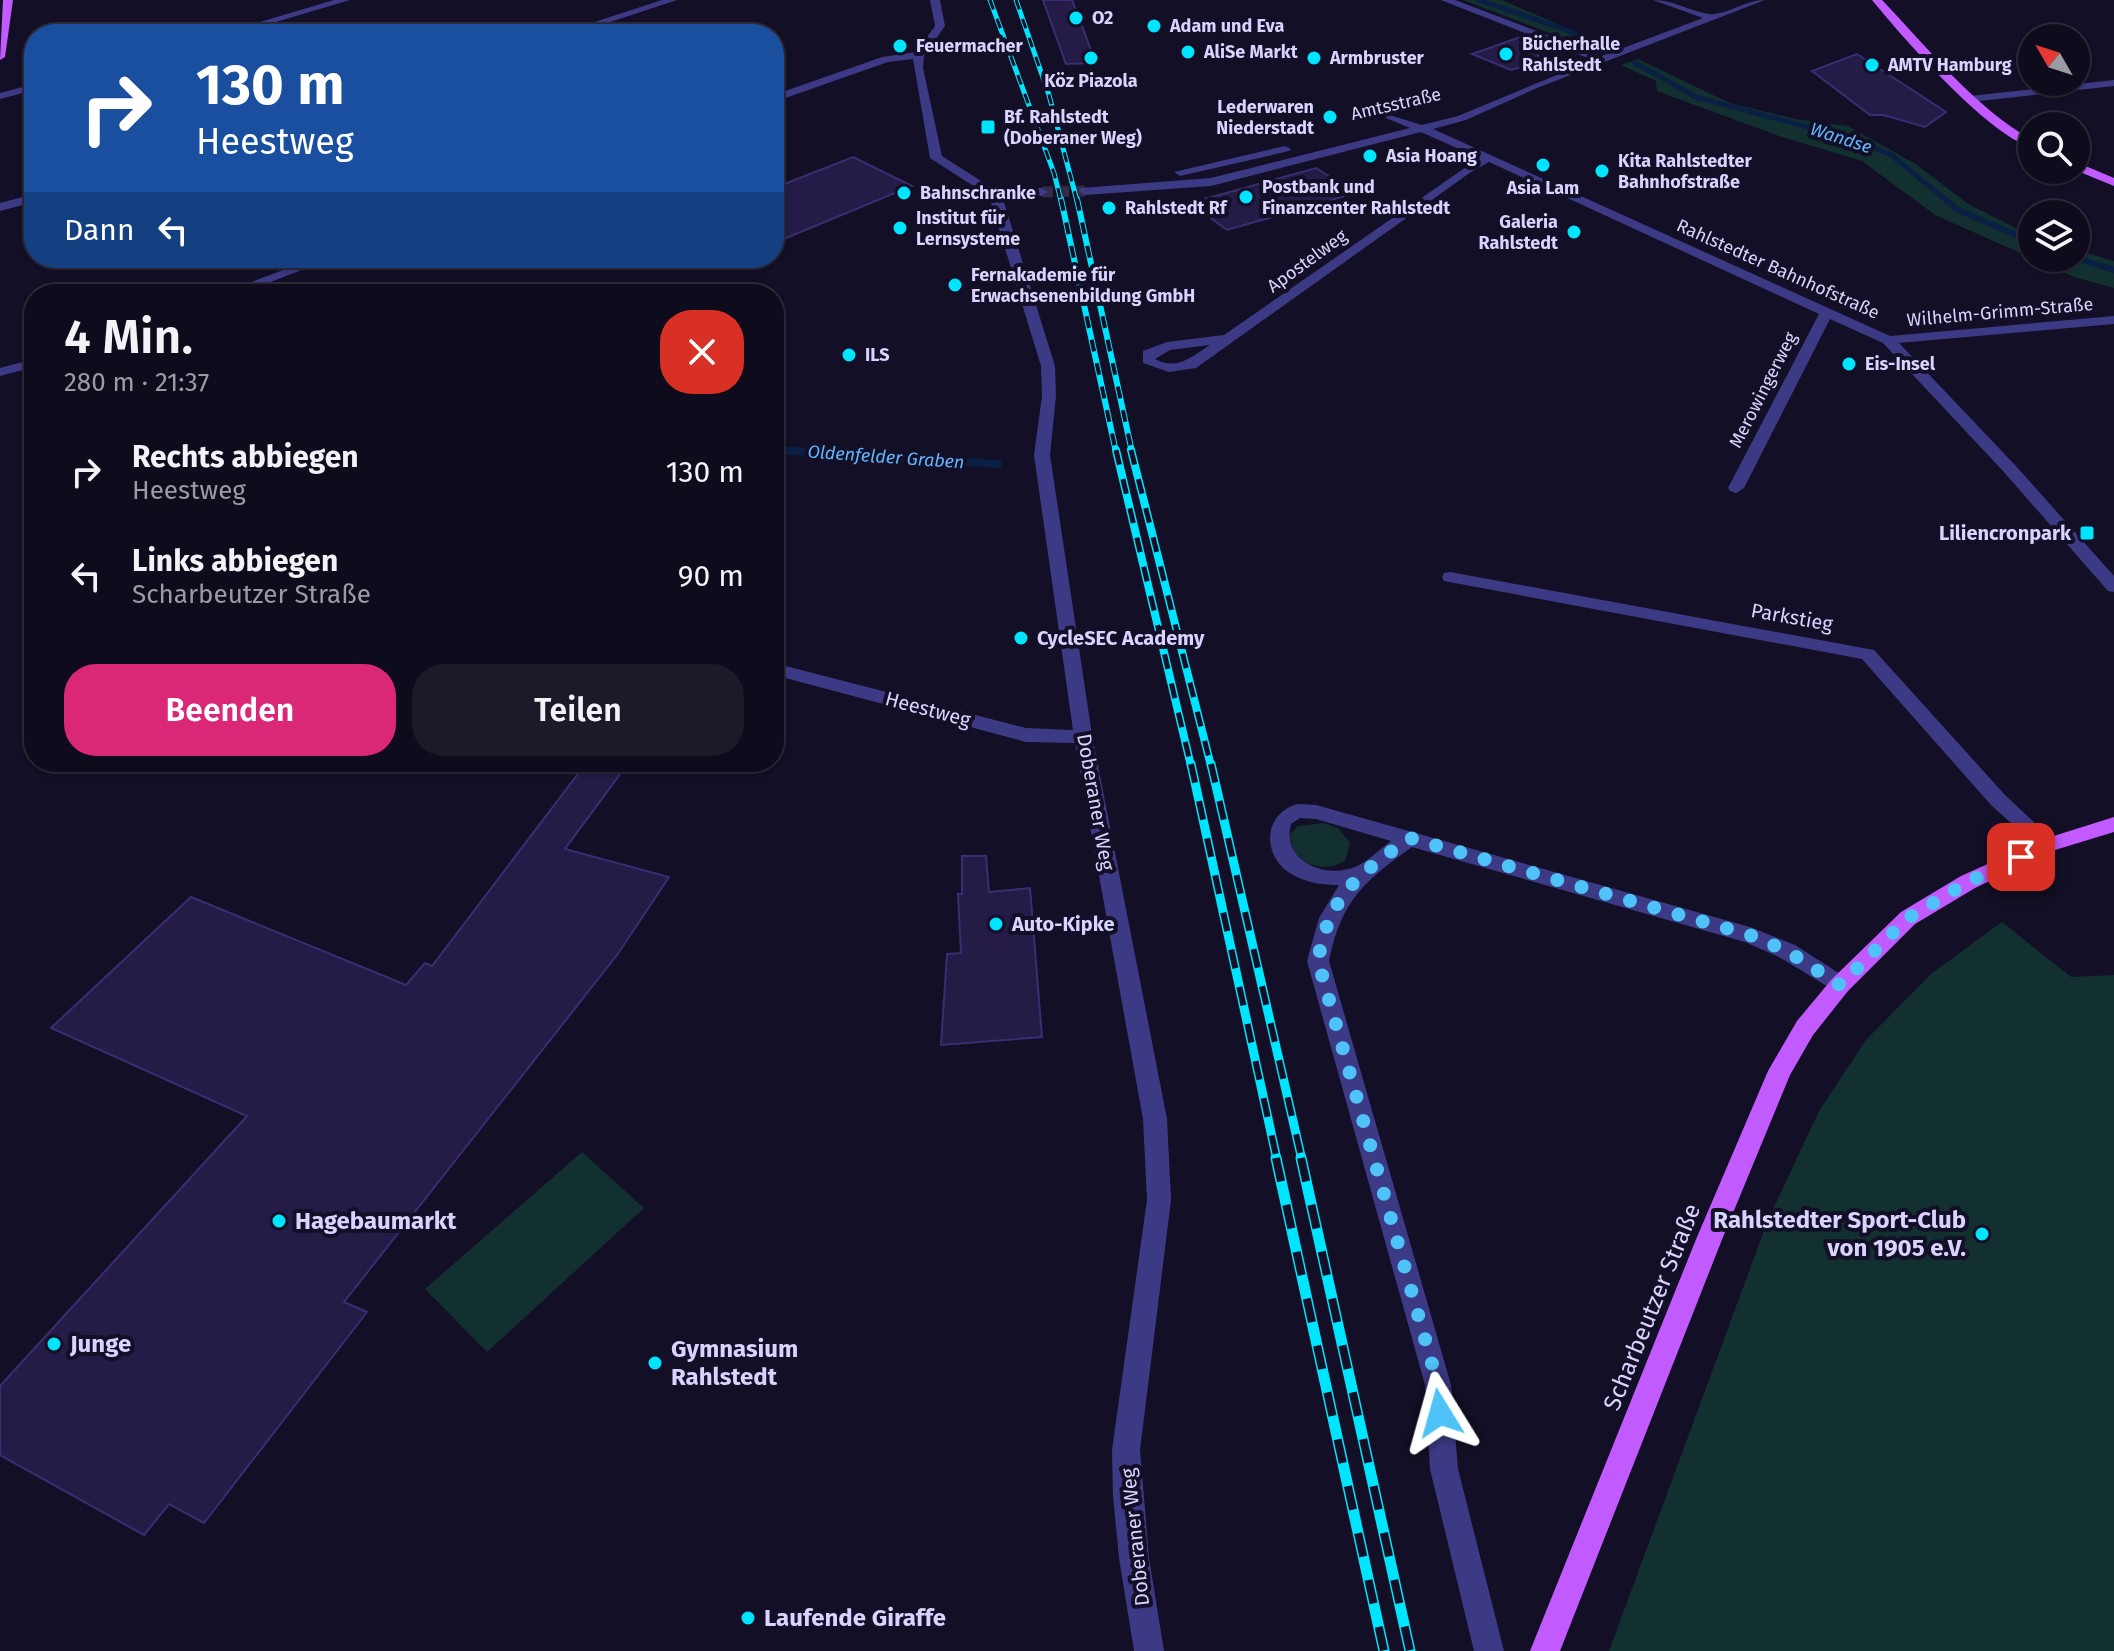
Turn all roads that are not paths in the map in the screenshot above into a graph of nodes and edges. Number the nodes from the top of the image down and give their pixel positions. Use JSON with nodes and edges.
{"nodes":[{"id":1,"x":8,"y":0,"type":"edge"},
{"id":2,"x":345,"y":0,"type":"edge"},
{"id":3,"x":636,"y":0,"type":"edge"},
{"id":4,"x":672,"y":0,"type":"edge"},
{"id":5,"x":935,"y":0,"type":"edge"},
{"id":6,"x":1446,"y":0,"type":"edge"},
{"id":7,"x":1658,"y":0,"type":"edge"},
{"id":8,"x":1760,"y":0,"type":"edge"},
{"id":9,"x":1877,"y":0,"type":"edge"},
{"id":10,"x":651,"y":7,"type":"junction"},
{"id":11,"x":1712,"y":18,"type":"junction"},
{"id":12,"x":260,"y":24,"type":"edge"},
{"id":13,"x":596,"y":24,"type":"edge"},
{"id":14,"x":919,"y":55,"type":"junction"},
{"id":15,"x":0,"y":57,"type":"edge"},
{"id":16,"x":1603,"y":60,"type":"junction"},
{"id":17,"x":2114,"y":83,"type":"edge"},
{"id":18,"x":1533,"y":86,"type":"junction"},
{"id":19,"x":24,"y":90,"type":"edge"},
{"id":20,"x":784,"y":95,"type":"edge"},
{"id":21,"x":0,"y":96,"type":"edge"},
{"id":22,"x":1970,"y":99,"type":"junction"},
{"id":23,"x":1390,"y":116,"type":"dead end"},
{"id":24,"x":1405,"y":122,"type":"junction"},
{"id":25,"x":1423,"y":129,"type":"junction"},
{"id":26,"x":1333,"y":137,"type":"dead end"},
{"id":27,"x":2018,"y":137,"type":"edge"},
{"id":28,"x":1314,"y":145,"type":"junction"},
{"id":29,"x":1326,"y":151,"type":"junction"},
{"id":30,"x":1488,"y":158,"type":"junction"},
{"id":31,"x":1273,"y":165,"type":"junction"},
{"id":32,"x":2090,"y":172,"type":"edge"},
{"id":33,"x":1155,"y":174,"type":"dead end"},
{"id":34,"x":2114,"y":182,"type":"edge"},
{"id":35,"x":1085,"y":191,"type":"tunnel mouth"},
{"id":36,"x":1042,"y":192,"type":"tunnel mouth"},
{"id":37,"x":995,"y":194,"type":"junction"},
{"id":38,"x":24,"y":201,"type":"edge"},
{"id":39,"x":0,"y":207,"type":"edge"},
{"id":40,"x":299,"y":268,"type":"edge"},
{"id":41,"x":254,"y":284,"type":"edge"},
{"id":42,"x":1827,"y":311,"type":"junction"},
{"id":43,"x":2114,"y":320,"type":"edge"},
{"id":44,"x":1227,"y":339,"type":"junction"},
{"id":45,"x":1888,"y":340,"type":"junction"},
{"id":46,"x":24,"y":366,"type":"edge"},
{"id":47,"x":0,"y":372,"type":"edge"},
{"id":48,"x":1736,"y":488,"type":"dead end"},
{"id":49,"x":1450,"y":577,"type":"dead end"},
{"id":50,"x":2114,"y":587,"type":"edge"},
{"id":51,"x":784,"y":672,"type":"edge"},
{"id":52,"x":1083,"y":735,"type":"junction"},
{"id":53,"x":2114,"y":824,"type":"edge"},
{"id":54,"x":1410,"y":838,"type":"junction"},
{"id":55,"x":2048,"y":845,"type":"junction"},
{"id":56,"x":1360,"y":874,"type":"junction"},
{"id":57,"x":1840,"y":985,"type":"junction"},
{"id":58,"x":1149,"y":1651,"type":"edge"},
{"id":59,"x":1489,"y":1651,"type":"edge"},
{"id":60,"x":1545,"y":1651,"type":"edge"}],
"edges":[{"from":1,"to":15,"type":"main road"},
{"from":2,"to":12,"type":"street"},
{"from":3,"to":10,"type":"street"},
{"from":4,"to":10,"type":"street"},
{"from":5,"to":14,"type":"street"},
{"from":6,"to":16,"type":"street"},
{"from":7,"to":11,"type":"street"},
{"from":8,"to":11,"type":"street","name":"Amtsstraße"},
{"from":9,"to":22,"type":"main road"},
{"from":10,"to":13,"type":"street"},
{"from":11,"to":16,"type":"street","name":"Amtsstraße"},
{"from":14,"to":20,"type":"street"},
{"from":14,"to":37,"type":"street"},
{"from":16,"to":18,"type":"street","name":"Amtsstraße"},
{"from":17,"to":22,"type":"street"},
{"from":18,"to":24,"type":"street","name":"Amtsstraße"},
{"from":18,"to":25,"type":"street","name":"Amtsstraße"},
{"from":19,"to":21,"type":"street"},
{"from":22,"to":27,"type":"main road"},
{"from":23,"to":24,"type":"street","name":"Rahlstedter Bahnhofstraße"},
{"from":24,"to":25,"type":"street","name":"Rahlstedter Bahnhofstraße"},
{"from":24,"to":26,"type":"street","name":"Amtsstraße"},
{"from":25,"to":29,"type":"street","name":"Amtsstraße"},
{"from":25,"to":30,"type":"street","name":"Rahlstedter Bahnhofstraße"},
{"from":28,"to":29,"type":"street"},
{"from":28,"to":31,"type":"street","name":"Amtsstraße"},
{"from":28,"to":33,"type":"street"},
{"from":29,"to":31,"type":"street","name":"Amtsstraße"},
{"from":30,"to":42,"type":"street","name":"Rahlstedter Bahnhofstraße"},
{"from":30,"to":44,"type":"street","name":"Apostelweg"},
{"from":31,"to":35,"type":"street","name":"Amtsstraße"},
{"from":32,"to":34,"type":"main road"},
{"from":36,"to":37,"type":"street"},
{"from":37,"to":52,"type":"street","name":"Doberaner Weg"},
{"from":38,"to":39,"type":"street"},
{"from":40,"to":41,"type":"street"},
{"from":42,"to":45,"type":"street","name":"Rahlstedter Bahnhofstraße"},
{"from":42,"to":48,"type":"street","name":"Merowingerweg"},
{"from":43,"to":45,"type":"street","name":"Wilhelm-Grimm-Straße"},
{"from":44,"to":44,"type":"street","name":"Apostelweg"},
{"from":45,"to":50,"type":"street","name":"Rahlstedter Bahnhofstraße"},
{"from":46,"to":47,"type":"street"},
{"from":49,"to":55,"type":"street","name":"Parkstieg"},
{"from":51,"to":52,"type":"street","name":"Heestweg"},
{"from":52,"to":58,"type":"street","name":"Doberaner Weg"},
{"from":53,"to":55,"type":"main road","name":"Scharbeutzer Straße"},
{"from":54,"to":56,"type":"street"},
{"from":54,"to":56,"type":"street"},
{"from":54,"to":57,"type":"street"},
{"from":55,"to":57,"type":"main road","name":"Scharbeutzer Straße"},
{"from":56,"to":59,"type":"street"},
{"from":57,"to":60,"type":"main road","name":"Scharbeutzer Straße"}]}
